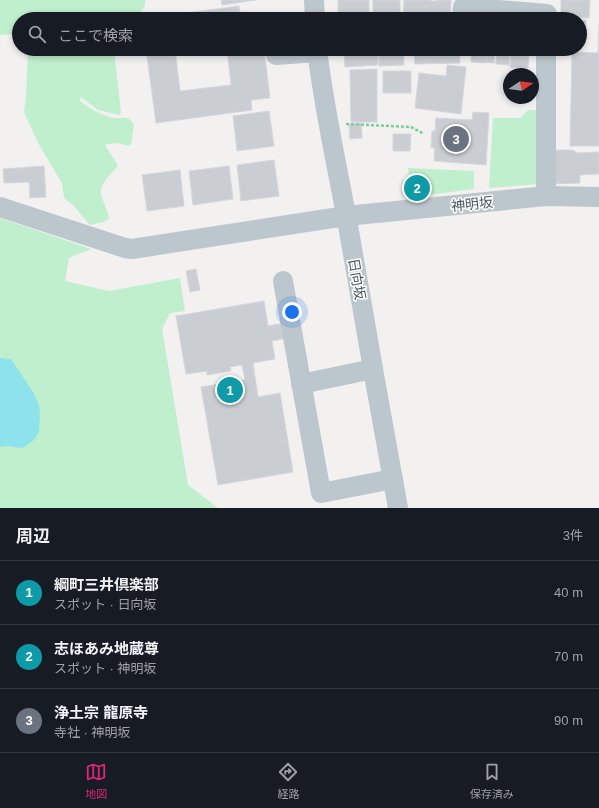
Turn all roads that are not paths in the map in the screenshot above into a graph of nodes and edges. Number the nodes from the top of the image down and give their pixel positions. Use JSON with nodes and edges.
{"nodes":[{"id":1,"x":314,"y":0,"type":"edge"},
{"id":2,"x":547,"y":11,"type":"edge"},
{"id":3,"x":315,"y":12,"type":"edge"},
{"id":4,"x":463,"y":12,"type":"edge"},
{"id":5,"x":318,"y":56,"type":"edge"},
{"id":6,"x":546,"y":56,"type":"edge"},
{"id":7,"x":546,"y":196,"type":"junction"},
{"id":8,"x":599,"y":196,"type":"edge"},
{"id":9,"x":0,"y":207,"type":"edge"},
{"id":10,"x":346,"y":216,"type":"junction"},
{"id":11,"x":283,"y":281,"type":"dead end"},
{"id":12,"x":373,"y":369,"type":"junction"},
{"id":13,"x":301,"y":384,"type":"junction"},
{"id":14,"x":393,"y":479,"type":"junction"},
{"id":15,"x":398,"y":508,"type":"edge"}],
"edges":[{"from":1,"to":3,"type":"street"},
{"from":2,"to":4,"type":"street"},
{"from":5,"to":10,"type":"street","name":"日向坂"},
{"from":6,"to":7,"type":"street"},
{"from":7,"to":8,"type":"street","name":"神明坂"},
{"from":7,"to":10,"type":"street","name":"神明坂"},
{"from":9,"to":10,"type":"street","name":"神明坂"},
{"from":10,"to":12,"type":"street","name":"日向坂"},
{"from":11,"to":13,"type":"street"},
{"from":12,"to":13,"type":"street"},
{"from":12,"to":14,"type":"street","name":"日向坂"},
{"from":13,"to":14,"type":"street"},
{"from":14,"to":15,"type":"street","name":"日向坂"}]}
